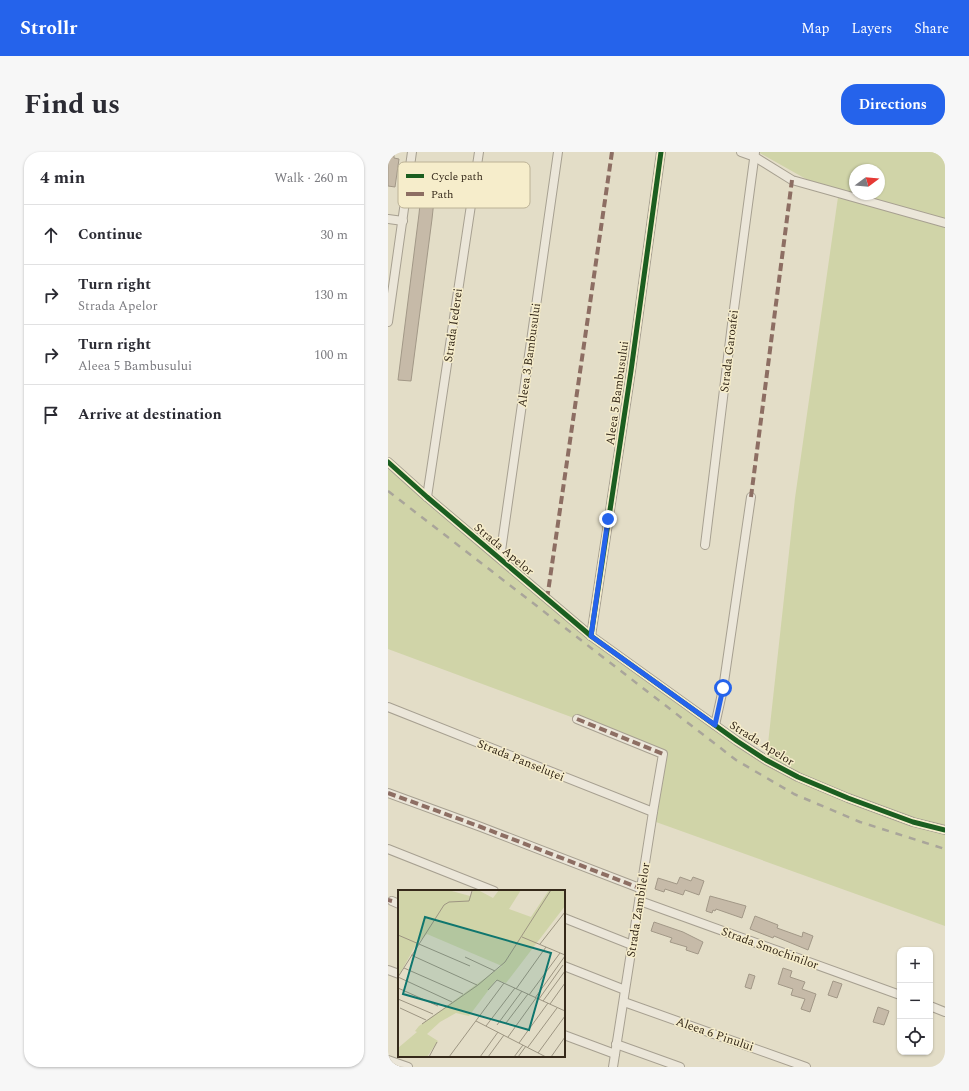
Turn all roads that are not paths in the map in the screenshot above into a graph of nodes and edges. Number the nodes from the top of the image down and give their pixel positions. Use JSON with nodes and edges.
{"nodes":[{"id":1,"x":412,"y":152,"type":"edge"},
{"id":2,"x":479,"y":152,"type":"edge"},
{"id":3,"x":558,"y":152,"type":"edge"},
{"id":4,"x":661,"y":152,"type":"edge"},
{"id":5,"x":741,"y":152,"type":"edge"},
{"id":6,"x":755,"y":154,"type":"edge"},
{"id":7,"x":411,"y":162,"type":"edge"},
{"id":8,"x":477,"y":162,"type":"edge"},
{"id":9,"x":404,"y":208,"type":"edge"},
{"id":10,"x":471,"y":208,"type":"edge"},
{"id":11,"x":388,"y":219,"type":"edge"},
{"id":12,"x":402,"y":221,"type":"junction"},
{"id":13,"x":945,"y":223,"type":"edge"},
{"id":14,"x":388,"y":322,"type":"edge"},
{"id":15,"x":388,"y":462,"type":"edge"},
{"id":16,"x":427,"y":497,"type":"junction"},
{"id":17,"x":751,"y":497,"type":"dead end"},
{"id":18,"x":705,"y":545,"type":"dead end"},
{"id":19,"x":500,"y":558,"type":"junction"},
{"id":20,"x":591,"y":636,"type":"junction"},
{"id":21,"x":388,"y":708,"type":"edge"},
{"id":22,"x":578,"y":719,"type":"dead end"},
{"id":23,"x":715,"y":725,"type":"junction"},
{"id":24,"x":388,"y":792,"type":"edge"},
{"id":25,"x":653,"y":812,"type":"junction"},
{"id":26,"x":945,"y":830,"type":"edge"},
{"id":27,"x":388,"y":849,"type":"edge"},
{"id":28,"x":642,"y":889,"type":"junction"},
{"id":29,"x":491,"y":890,"type":"edge"},
{"id":30,"x":640,"y":901,"type":"junction"},
{"id":31,"x":565,"y":918,"type":"edge"},
{"id":32,"x":632,"y":945,"type":"junction"},
{"id":33,"x":565,"y":966,"type":"edge"},
{"id":34,"x":388,"y":970,"type":"edge"},
{"id":35,"x":398,"y":974,"type":"edge"},
{"id":36,"x":626,"y":990,"type":"junction"},
{"id":37,"x":897,"y":994,"type":"edge"},
{"id":38,"x":624,"y":1002,"type":"junction"},
{"id":39,"x":933,"y":1007,"type":"edge"},
{"id":40,"x":945,"y":1012,"type":"edge"},
{"id":41,"x":565,"y":1035,"type":"edge"},
{"id":42,"x":616,"y":1044,"type":"junction"},
{"id":43,"x":615,"y":1054,"type":"junction"},
{"id":44,"x":388,"y":1060,"type":"edge"},
{"id":45,"x":408,"y":1067,"type":"edge"},
{"id":46,"x":613,"y":1067,"type":"edge"},
{"id":47,"x":680,"y":1067,"type":"edge"},
{"id":48,"x":806,"y":1067,"type":"edge"}],
"edges":[{"from":1,"to":7,"type":"street"},
{"from":2,"to":8,"type":"street","name":"Strada Iederei"},
{"from":3,"to":19,"type":"street","name":"Aleea 3 Bambusului"},
{"from":4,"to":20,"type":"street","name":"Aleea 5 Bambusului"},
{"from":5,"to":6,"type":"street"},
{"from":6,"to":13,"type":"street"},
{"from":6,"to":18,"type":"street","name":"Strada Garoafei"},
{"from":9,"to":12,"type":"street"},
{"from":10,"to":16,"type":"street","name":"Strada Iederei"},
{"from":11,"to":12,"type":"street"},
{"from":12,"to":14,"type":"street"},
{"from":15,"to":16,"type":"street","name":"Strada Apelor"},
{"from":16,"to":19,"type":"street","name":"Strada Apelor"},
{"from":17,"to":23,"type":"street"},
{"from":19,"to":20,"type":"street","name":"Strada Apelor"},
{"from":20,"to":23,"type":"street","name":"Strada Apelor"},
{"from":21,"to":25,"type":"street","name":"Strada Panseluței"},
{"from":22,"to":25,"type":"street","name":"Strada Zambilelor"},
{"from":23,"to":26,"type":"street","name":"Strada Apelor"},
{"from":24,"to":28,"type":"street"},
{"from":25,"to":28,"type":"street","name":"Strada Zambilelor"},
{"from":27,"to":29,"type":"street"},
{"from":28,"to":30,"type":"street","name":"Strada Zambilelor"},
{"from":30,"to":32,"type":"street","name":"Strada Zambilelor"},
{"from":30,"to":37,"type":"street","name":"Strada Smochinilor"},
{"from":31,"to":32,"type":"street"},
{"from":32,"to":36,"type":"street","name":"Strada Zambilelor"},
{"from":33,"to":36,"type":"street"},
{"from":34,"to":35,"type":"street"},
{"from":36,"to":38,"type":"street","name":"Strada Zambilelor"},
{"from":38,"to":42,"type":"street","name":"Strada Zambilelor"},
{"from":38,"to":48,"type":"street","name":"Aleea 6 Pinului"},
{"from":39,"to":40,"type":"street"},
{"from":41,"to":43,"type":"street"},
{"from":42,"to":43,"type":"street","name":"Strada Zambilelor"},
{"from":42,"to":47,"type":"street"},
{"from":43,"to":46,"type":"street","name":"Strada Zambilelor"},
{"from":44,"to":45,"type":"street"}]}
